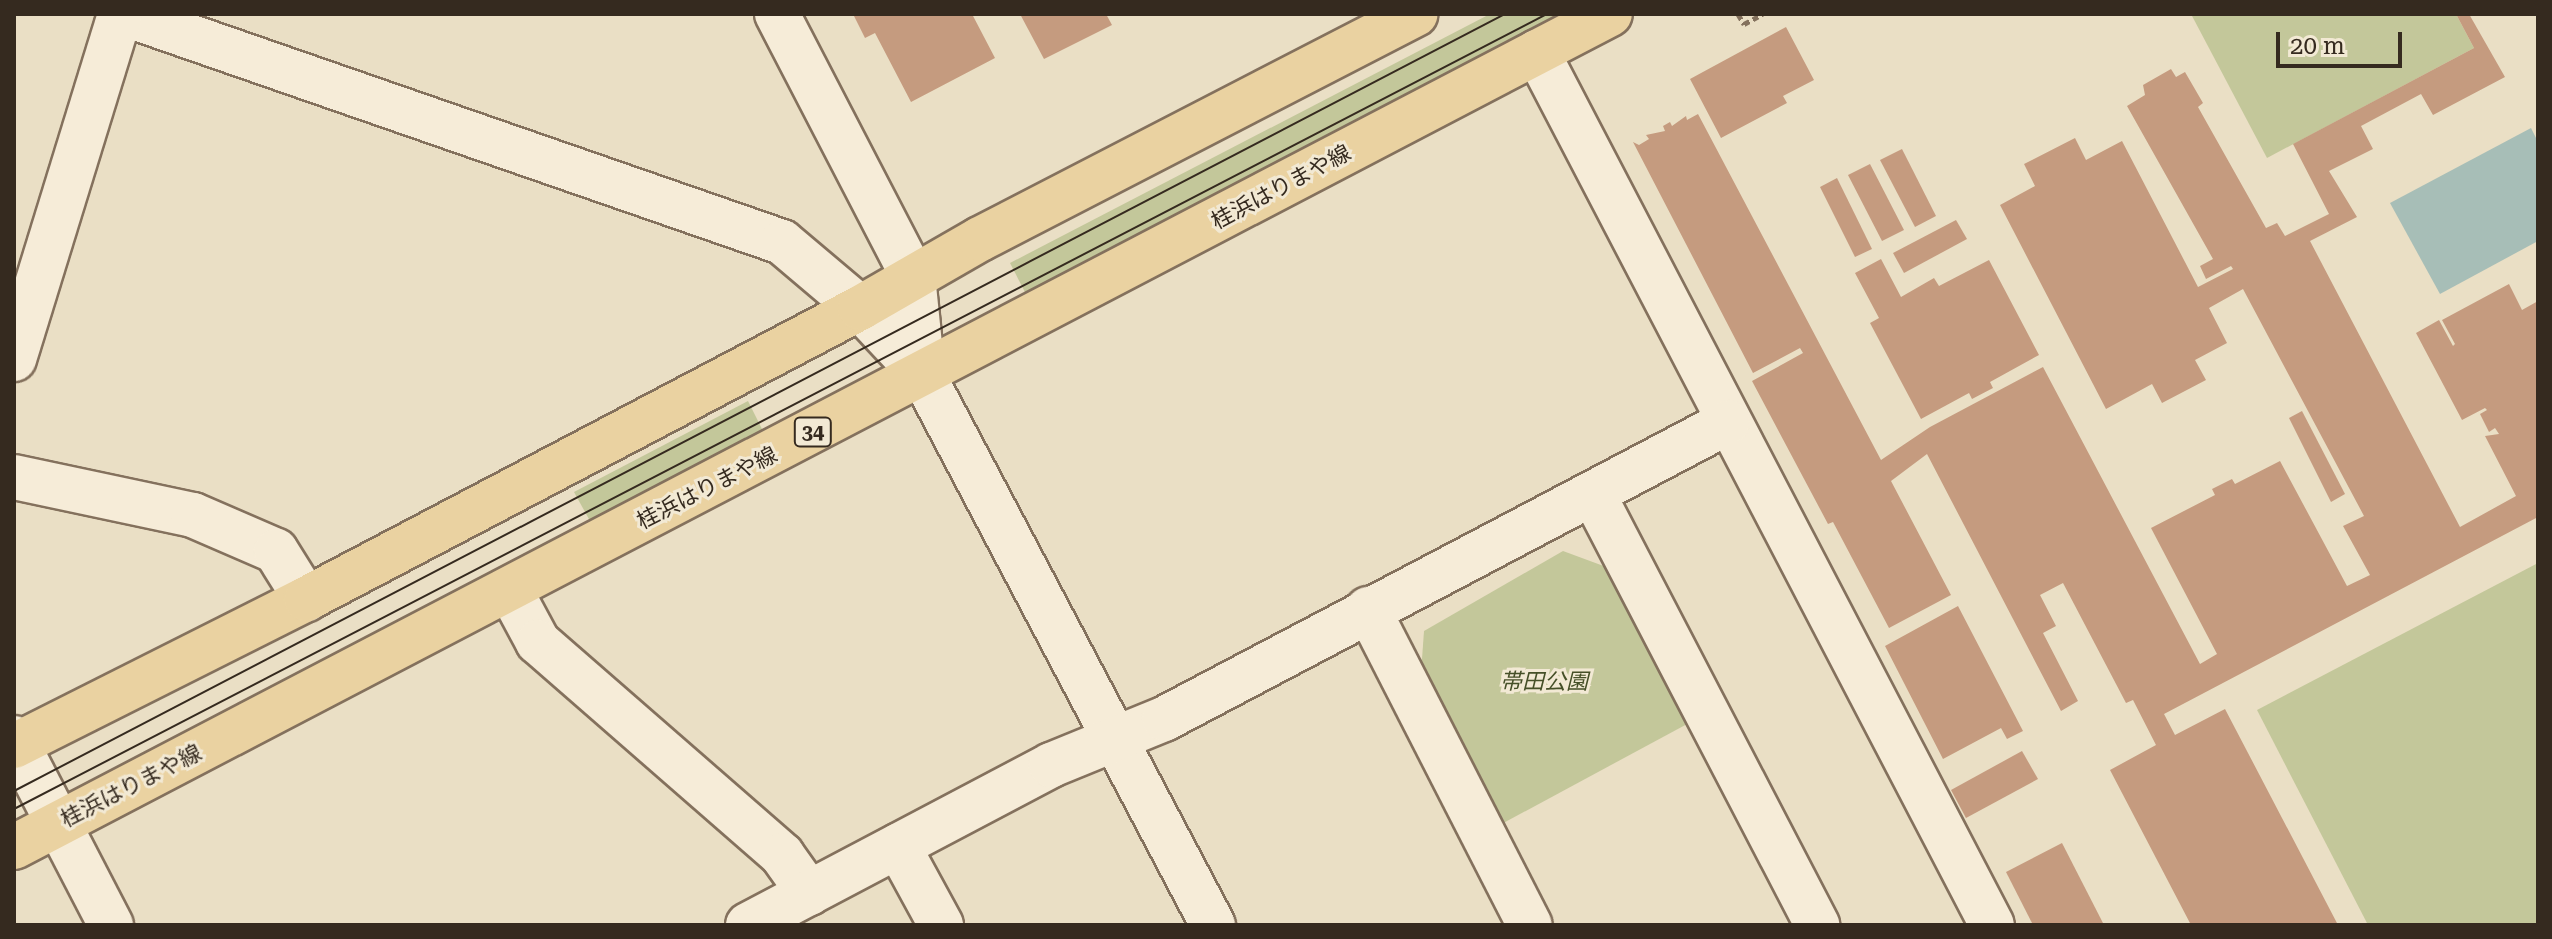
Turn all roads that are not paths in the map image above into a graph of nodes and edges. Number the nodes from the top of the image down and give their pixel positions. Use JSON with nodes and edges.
{"nodes":[{"id":1,"x":122,"y":14,"type":"edge"},
{"id":2,"x":777,"y":14,"type":"edge"},
{"id":3,"x":1415,"y":14,"type":"edge"},
{"id":4,"x":1610,"y":14,"type":"edge"},
{"id":5,"x":1537,"y":52,"type":"junction"},
{"id":6,"x":913,"y":276,"type":"junction"},
{"id":7,"x":860,"y":308,"type":"junction"},
{"id":8,"x":14,"y":359,"type":"edge"},
{"id":9,"x":923,"y":375,"type":"junction"},
{"id":10,"x":1728,"y":422,"type":"junction"},
{"id":11,"x":14,"y":477,"type":"edge"},
{"id":12,"x":1593,"y":494,"type":"junction"},
{"id":13,"x":510,"y":590,"type":"junction"},
{"id":14,"x":306,"y":599,"type":"junction"},
{"id":15,"x":1368,"y":609,"type":"junction"},
{"id":16,"x":1115,"y":738,"type":"junction"},
{"id":17,"x":15,"y":743,"type":"edge"},
{"id":18,"x":59,"y":824,"type":"junction"},
{"id":19,"x":898,"y":846,"type":"junction"},
{"id":20,"x":14,"y":847,"type":"edge"},
{"id":21,"x":809,"y":893,"type":"junction"},
{"id":22,"x":111,"y":925,"type":"edge"},
{"id":23,"x":748,"y":925,"type":"edge"},
{"id":24,"x":941,"y":925,"type":"edge"},
{"id":25,"x":1213,"y":925,"type":"edge"},
{"id":26,"x":1530,"y":925,"type":"edge"},
{"id":27,"x":1817,"y":925,"type":"edge"},
{"id":28,"x":1992,"y":925,"type":"edge"}],
"edges":[{"from":1,"to":7,"type":"street"},
{"from":1,"to":8,"type":"street"},
{"from":2,"to":6,"type":"street"},
{"from":3,"to":6,"type":"main road"},
{"from":4,"to":5,"type":"main road","name":"桂浜はりまや線","number":"34"},
{"from":5,"to":9,"type":"main road","name":"桂浜はりまや線","number":"34"},
{"from":5,"to":10,"type":"street"},
{"from":6,"to":7,"type":"main road"},
{"from":6,"to":9,"type":"street"},
{"from":7,"to":9,"type":"street"},
{"from":7,"to":14,"type":"main road"},
{"from":9,"to":13,"type":"main road","name":"桂浜はりまや線","number":"34"},
{"from":9,"to":16,"type":"street"},
{"from":10,"to":12,"type":"street"},
{"from":10,"to":28,"type":"street"},
{"from":11,"to":14,"type":"street"},
{"from":12,"to":15,"type":"street"},
{"from":12,"to":27,"type":"street"},
{"from":13,"to":18,"type":"main road","name":"桂浜はりまや線","number":"34"},
{"from":13,"to":21,"type":"street"},
{"from":14,"to":17,"type":"main road"},
{"from":15,"to":16,"type":"street"},
{"from":15,"to":26,"type":"street"},
{"from":16,"to":19,"type":"street"},
{"from":16,"to":25,"type":"street"},
{"from":17,"to":18,"type":"street"},
{"from":18,"to":20,"type":"main road","name":"桂浜はりまや線","number":"34"},
{"from":18,"to":22,"type":"street"},
{"from":19,"to":21,"type":"street"},
{"from":19,"to":24,"type":"street"},
{"from":21,"to":23,"type":"street"}]}
